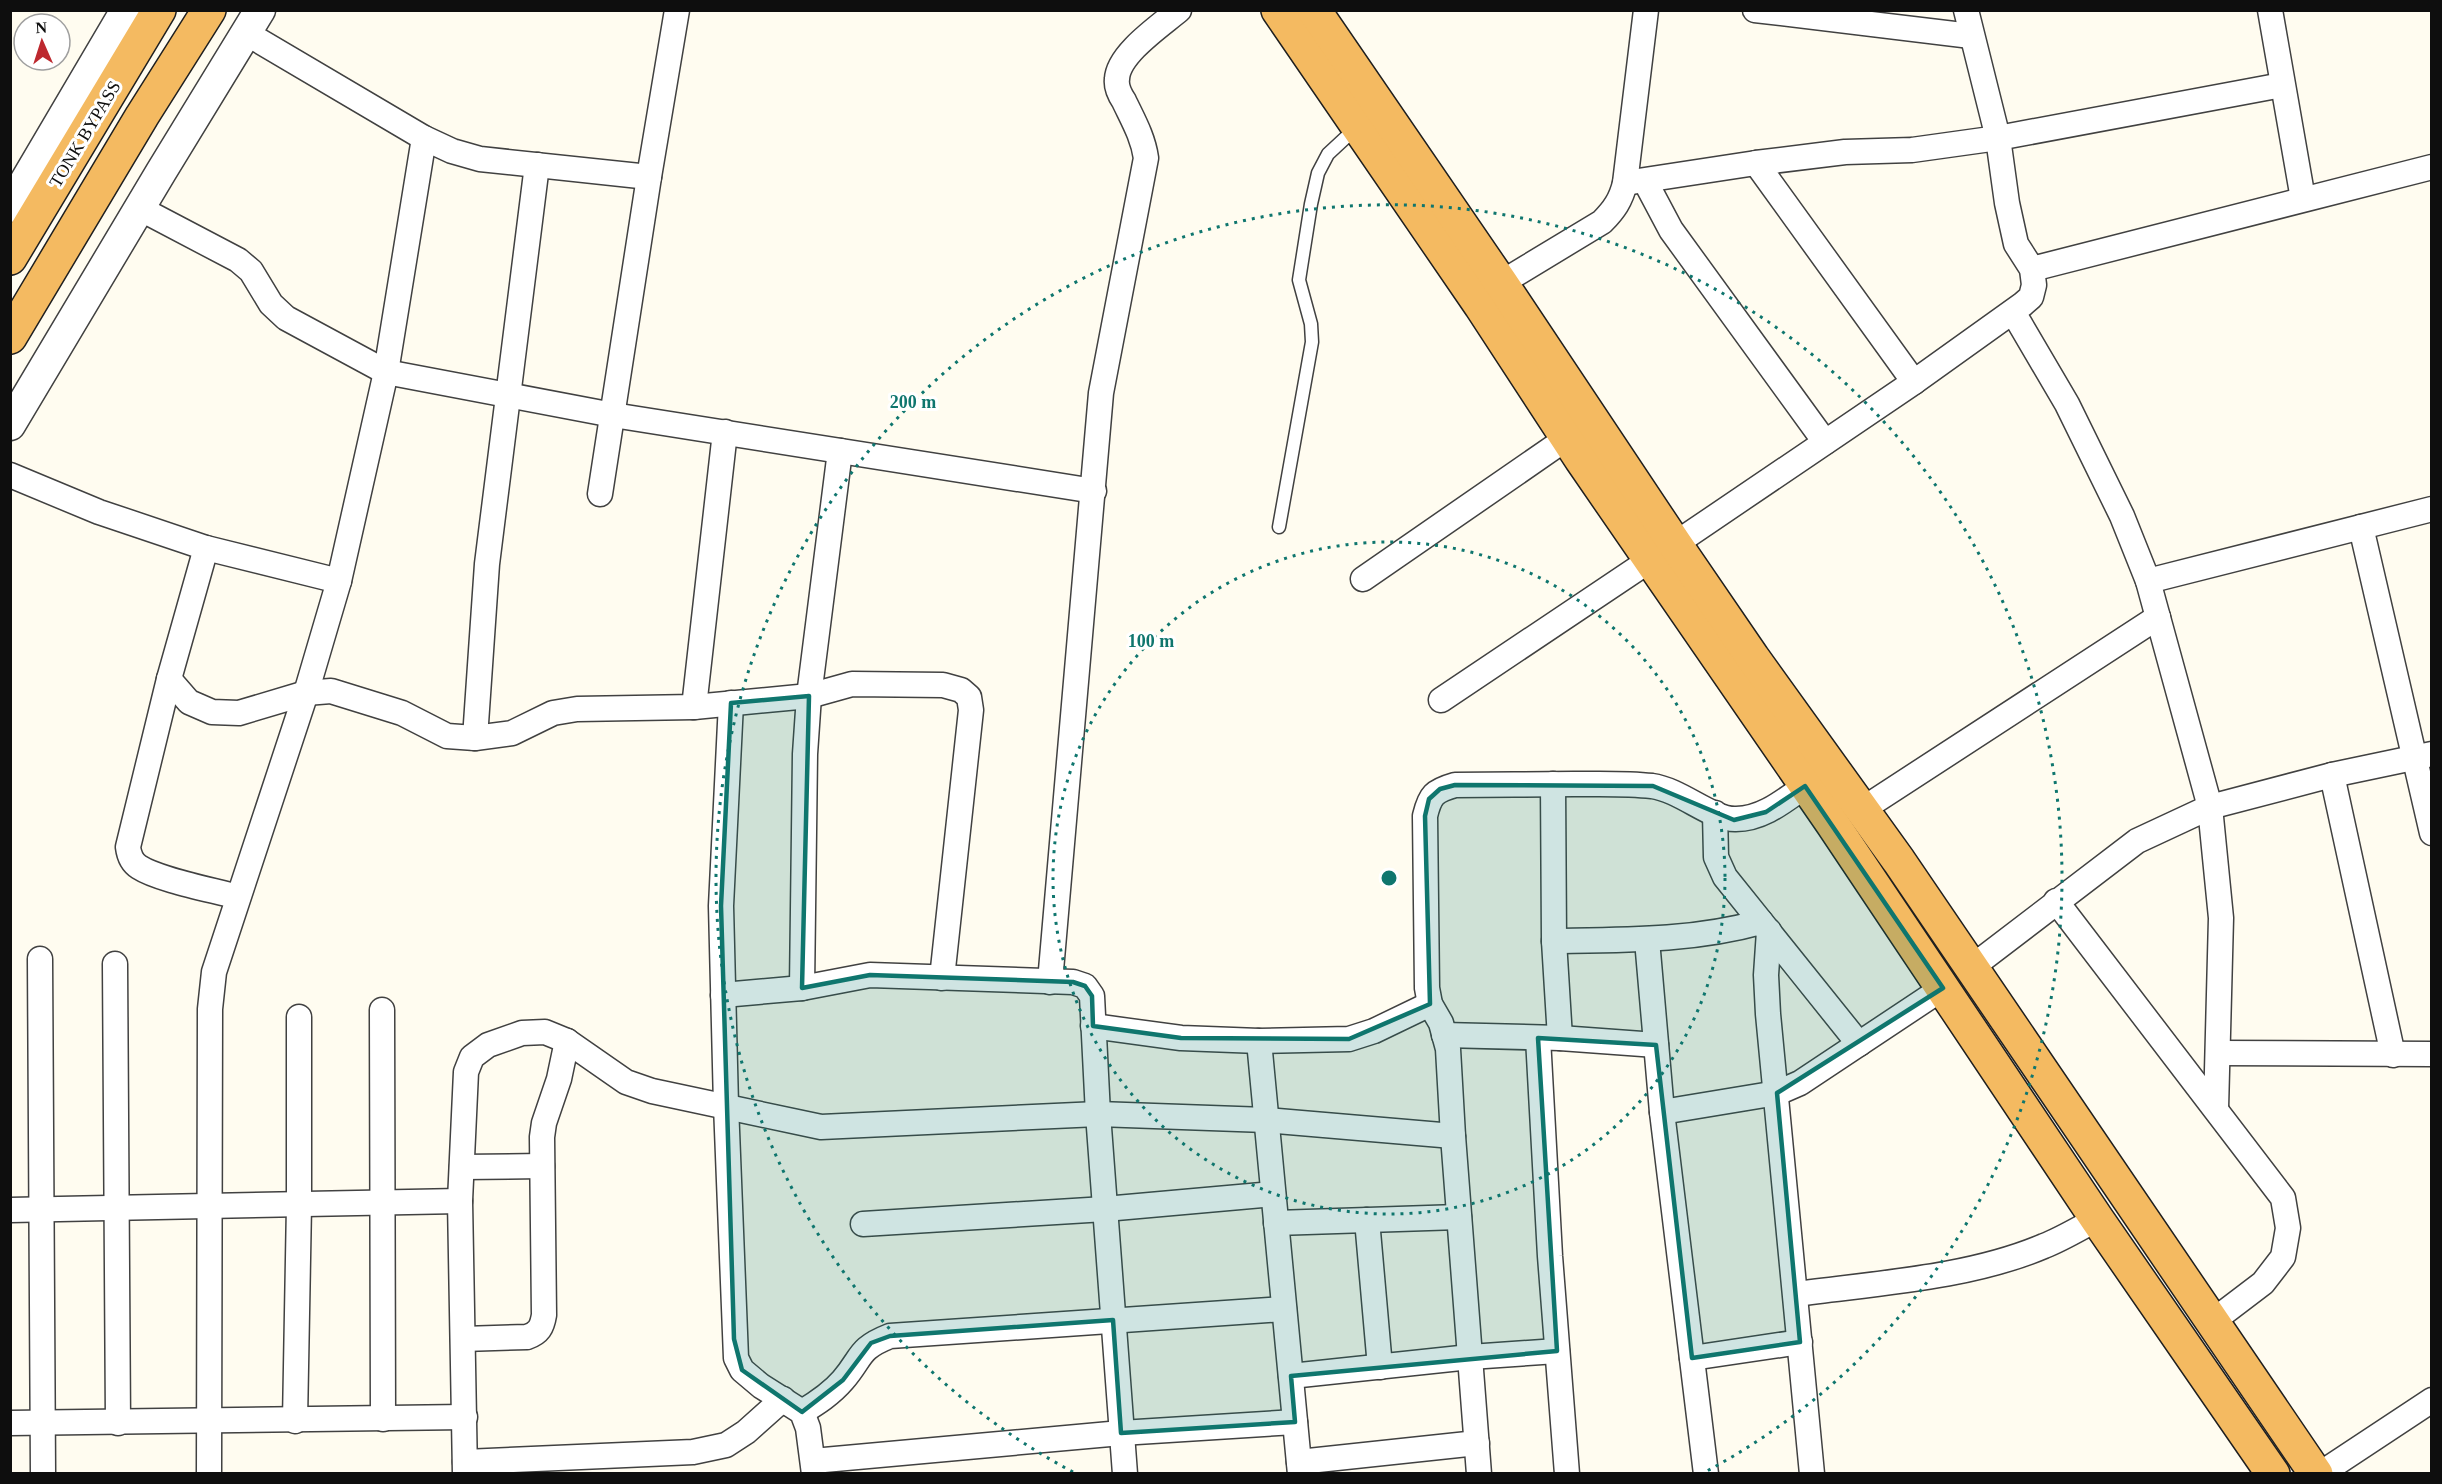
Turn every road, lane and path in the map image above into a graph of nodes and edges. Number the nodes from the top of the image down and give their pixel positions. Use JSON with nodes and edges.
{"nodes":[{"id":1,"x":126,"y":10,"type":"edge"},
{"id":2,"x":159,"y":10,"type":"edge"},
{"id":3,"x":209,"y":10,"type":"edge"},
{"id":4,"x":677,"y":10,"type":"edge"},
{"id":5,"x":1179,"y":10,"type":"edge"},
{"id":6,"x":1278,"y":10,"type":"edge"},
{"id":7,"x":1314,"y":10,"type":"edge"},
{"id":8,"x":1646,"y":10,"type":"edge"},
{"id":9,"x":1755,"y":10,"type":"edge"},
{"id":10,"x":1966,"y":10,"type":"edge"},
{"id":11,"x":2270,"y":10,"type":"edge"},
{"id":12,"x":253,"y":22,"type":"edge"},
{"id":13,"x":1971,"y":36,"type":"junction"},
{"id":14,"x":2282,"y":85,"type":"junction"},
{"id":15,"x":1357,"y":127,"type":"junction"},
{"id":16,"x":424,"y":138,"type":"junction"},
{"id":17,"x":1998,"y":138,"type":"junction"},
{"id":18,"x":1756,"y":163,"type":"junction"},
{"id":19,"x":537,"y":165,"type":"junction"},
{"id":20,"x":2432,"y":166,"type":"edge"},
{"id":21,"x":649,"y":177,"type":"junction"},
{"id":22,"x":1635,"y":182,"type":"junction"},
{"id":23,"x":2302,"y":199,"type":"junction"},
{"id":24,"x":10,"y":207,"type":"edge"},
{"id":25,"x":140,"y":208,"type":"junction"},
{"id":26,"x":10,"y":258,"type":"edge"},
{"id":27,"x":2032,"y":269,"type":"junction"},
{"id":28,"x":1501,"y":283,"type":"junction"},
{"id":29,"x":2013,"y":312,"type":"junction"},
{"id":30,"x":10,"y":337,"type":"edge"},
{"id":31,"x":386,"y":372,"type":"junction"},
{"id":32,"x":1914,"y":382,"type":"junction"},
{"id":33,"x":509,"y":396,"type":"junction"},
{"id":34,"x":613,"y":415,"type":"junction"},
{"id":35,"x":10,"y":425,"type":"edge"},
{"id":36,"x":725,"y":432,"type":"junction"},
{"id":37,"x":1567,"y":438,"type":"junction"},
{"id":38,"x":1826,"y":442,"type":"junction"},
{"id":39,"x":840,"y":451,"type":"junction"},
{"id":40,"x":10,"y":475,"type":"edge"},
{"id":41,"x":1094,"y":491,"type":"junction"},
{"id":42,"x":600,"y":494,"type":"dead end"},
{"id":43,"x":2432,"y":509,"type":"edge"},
{"id":44,"x":1280,"y":527,"type":"dead end"},
{"id":45,"x":2361,"y":527,"type":"junction"},
{"id":46,"x":206,"y":548,"type":"junction"},
{"id":47,"x":1662,"y":552,"type":"junction"},
{"id":48,"x":1363,"y":579,"type":"dead end"},
{"id":49,"x":339,"y":581,"type":"junction"},
{"id":50,"x":2148,"y":581,"type":"junction"},
{"id":51,"x":2158,"y":617,"type":"junction"},
{"id":52,"x":169,"y":679,"type":"junction"},
{"id":53,"x":306,"y":693,"type":"junction"},
{"id":54,"x":809,"y":696,"type":"junction"},
{"id":55,"x":1441,"y":700,"type":"dead end"},
{"id":56,"x":731,"y":704,"type":"junction"},
{"id":57,"x":694,"y":707,"type":"junction"},
{"id":58,"x":474,"y":738,"type":"junction"},
{"id":59,"x":2422,"y":756,"type":"edge"},
{"id":60,"x":2332,"y":775,"type":"junction"},
{"id":61,"x":1553,"y":784,"type":"junction"},
{"id":62,"x":1805,"y":786,"type":"junction"},
{"id":63,"x":2210,"y":807,"type":"junction"},
{"id":64,"x":1863,"y":809,"type":"junction"},
{"id":65,"x":1715,"y":813,"type":"junction"},
{"id":66,"x":2432,"y":833,"type":"edge"},
{"id":67,"x":238,"y":897,"type":"junction"},
{"id":68,"x":2056,"y":901,"type":"junction"},
{"id":69,"x":1765,"y":927,"type":"junction"},
{"id":70,"x":1647,"y":939,"type":"junction"},
{"id":71,"x":1554,"y":941,"type":"junction"},
{"id":72,"x":40,"y":959,"type":"dead end"},
{"id":73,"x":116,"y":964,"type":"dead end"},
{"id":74,"x":1972,"y":967,"type":"junction"},
{"id":75,"x":942,"y":978,"type":"junction"},
{"id":76,"x":1050,"y":982,"type":"junction"},
{"id":77,"x":802,"y":988,"type":"junction"},
{"id":78,"x":1943,"y":988,"type":"junction"},
{"id":79,"x":723,"y":995,"type":"junction"},
{"id":80,"x":1430,"y":1004,"type":"junction"},
{"id":81,"x":382,"y":1010,"type":"dead end"},
{"id":82,"x":299,"y":1017,"type":"dead end"},
{"id":83,"x":1093,"y":1026,"type":"junction"},
{"id":84,"x":1444,"y":1035,"type":"junction"},
{"id":85,"x":1549,"y":1038,"type":"junction"},
{"id":86,"x":567,"y":1041,"type":"junction"},
{"id":87,"x":1258,"y":1041,"type":"junction"},
{"id":88,"x":1859,"y":1044,"type":"junction"},
{"id":89,"x":1656,"y":1045,"type":"junction"},
{"id":90,"x":2218,"y":1053,"type":"junction"},
{"id":91,"x":2432,"y":1054,"type":"edge"},
{"id":92,"x":2393,"y":1055,"type":"junction"},
{"id":93,"x":1777,"y":1093,"type":"junction"},
{"id":94,"x":726,"y":1105,"type":"junction"},
{"id":95,"x":2216,"y":1109,"type":"junction"},
{"id":96,"x":1662,"y":1112,"type":"junction"},
{"id":97,"x":1098,"y":1114,"type":"junction"},
{"id":98,"x":1266,"y":1120,"type":"junction"},
{"id":99,"x":1453,"y":1136,"type":"junction"},
{"id":100,"x":542,"y":1166,"type":"junction"},
{"id":101,"x":462,"y":1167,"type":"junction"},
{"id":102,"x":1273,"y":1194,"type":"junction"},
{"id":103,"x":460,"y":1201,"type":"junction"},
{"id":104,"x":382,"y":1203,"type":"junction"},
{"id":105,"x":299,"y":1205,"type":"junction"},
{"id":106,"x":208,"y":1208,"type":"junction"},
{"id":107,"x":118,"y":1209,"type":"junction"},
{"id":108,"x":1105,"y":1209,"type":"junction"},
{"id":109,"x":10,"y":1210,"type":"edge"},
{"id":110,"x":42,"y":1210,"type":"junction"},
{"id":111,"x":1459,"y":1217,"type":"junction"},
{"id":112,"x":2097,"y":1219,"type":"junction"},
{"id":113,"x":1367,"y":1220,"type":"junction"},
{"id":114,"x":1276,"y":1223,"type":"junction"},
{"id":115,"x":863,"y":1224,"type":"dead end"},
{"id":116,"x":1796,"y":1294,"type":"junction"},
{"id":117,"x":1284,"y":1309,"type":"junction"},
{"id":118,"x":1113,"y":1320,"type":"junction"},
{"id":119,"x":2212,"y":1321,"type":"junction"},
{"id":120,"x":463,"y":1339,"type":"junction"},
{"id":121,"x":1800,"y":1342,"type":"junction"},
{"id":122,"x":1557,"y":1351,"type":"junction"},
{"id":123,"x":1470,"y":1357,"type":"junction"},
{"id":124,"x":1692,"y":1358,"type":"junction"},
{"id":125,"x":1380,"y":1367,"type":"junction"},
{"id":126,"x":1291,"y":1376,"type":"junction"},
{"id":127,"x":2432,"y":1400,"type":"edge"},
{"id":128,"x":793,"y":1406,"type":"junction"},
{"id":129,"x":465,"y":1417,"type":"junction"},
{"id":130,"x":383,"y":1419,"type":"junction"},
{"id":131,"x":209,"y":1421,"type":"junction"},
{"id":132,"x":295,"y":1421,"type":"junction"},
{"id":133,"x":1295,"y":1422,"type":"junction"},
{"id":134,"x":10,"y":1423,"type":"edge"},
{"id":135,"x":42,"y":1423,"type":"junction"},
{"id":136,"x":118,"y":1423,"type":"junction"},
{"id":137,"x":1121,"y":1433,"type":"junction"},
{"id":138,"x":1477,"y":1443,"type":"junction"},
{"id":139,"x":813,"y":1467,"type":"edge"},
{"id":140,"x":465,"y":1468,"type":"edge"},
{"id":141,"x":1300,"y":1468,"type":"edge"},
{"id":142,"x":2266,"y":1471,"type":"edge"},
{"id":143,"x":43,"y":1473,"type":"edge"},
{"id":144,"x":209,"y":1473,"type":"edge"},
{"id":145,"x":1125,"y":1473,"type":"edge"},
{"id":146,"x":1479,"y":1473,"type":"edge"},
{"id":147,"x":1567,"y":1473,"type":"edge"},
{"id":148,"x":1706,"y":1473,"type":"edge"},
{"id":149,"x":1812,"y":1473,"type":"edge"},
{"id":150,"x":2318,"y":1473,"type":"edge"}],
"edges":[{"from":1,"to":24,"type":"street"},
{"from":2,"to":26,"type":"highway","name":"TONK BYPASS"},
{"from":3,"to":30,"type":"highway"},
{"from":4,"to":21,"type":"street"},
{"from":5,"to":41,"type":"street"},
{"from":6,"to":15,"type":"highway"},
{"from":7,"to":28,"type":"highway"},
{"from":8,"to":22,"type":"street"},
{"from":9,"to":13,"type":"street"},
{"from":10,"to":13,"type":"street"},
{"from":11,"to":14,"type":"street"},
{"from":12,"to":16,"type":"street"},
{"from":12,"to":25,"type":"street"},
{"from":13,"to":17,"type":"street"},
{"from":14,"to":17,"type":"street"},
{"from":14,"to":23,"type":"street"},
{"from":15,"to":37,"type":"highway"},
{"from":15,"to":44,"type":"lane"},
{"from":16,"to":19,"type":"street"},
{"from":16,"to":31,"type":"street"},
{"from":17,"to":18,"type":"street"},
{"from":17,"to":27,"type":"street"},
{"from":18,"to":22,"type":"street"},
{"from":18,"to":32,"type":"street"},
{"from":19,"to":21,"type":"street"},
{"from":19,"to":33,"type":"street"},
{"from":20,"to":23,"type":"street"},
{"from":21,"to":34,"type":"street"},
{"from":22,"to":28,"type":"street"},
{"from":22,"to":38,"type":"street"},
{"from":23,"to":27,"type":"street"},
{"from":25,"to":31,"type":"street"},
{"from":25,"to":35,"type":"street"},
{"from":27,"to":29,"type":"street"},
{"from":28,"to":47,"type":"highway"},
{"from":29,"to":32,"type":"street"},
{"from":29,"to":50,"type":"street"},
{"from":31,"to":33,"type":"street"},
{"from":31,"to":49,"type":"street"},
{"from":32,"to":38,"type":"street"},
{"from":33,"to":34,"type":"street"},
{"from":33,"to":58,"type":"street"},
{"from":34,"to":36,"type":"street"},
{"from":34,"to":42,"type":"street"},
{"from":36,"to":39,"type":"street"},
{"from":36,"to":57,"type":"street"},
{"from":37,"to":47,"type":"highway"},
{"from":37,"to":48,"type":"street"},
{"from":38,"to":47,"type":"street"},
{"from":39,"to":41,"type":"street"},
{"from":39,"to":54,"type":"street"},
{"from":40,"to":46,"type":"street"},
{"from":41,"to":76,"type":"street"},
{"from":43,"to":45,"type":"street"},
{"from":45,"to":50,"type":"street"},
{"from":45,"to":59,"type":"street"},
{"from":46,"to":49,"type":"street"},
{"from":46,"to":52,"type":"street"},
{"from":47,"to":55,"type":"street"},
{"from":47,"to":62,"type":"highway"},
{"from":47,"to":64,"type":"highway"},
{"from":49,"to":53,"type":"street"},
{"from":50,"to":51,"type":"street"},
{"from":51,"to":63,"type":"street"},
{"from":51,"to":64,"type":"street"},
{"from":52,"to":53,"type":"street"},
{"from":52,"to":67,"type":"street"},
{"from":53,"to":58,"type":"street"},
{"from":53,"to":67,"type":"street"},
{"from":54,"to":56,"type":"street"},
{"from":54,"to":75,"type":"street"},
{"from":54,"to":77,"type":"street"},
{"from":56,"to":57,"type":"street"},
{"from":56,"to":79,"type":"street"},
{"from":57,"to":58,"type":"street"},
{"from":59,"to":60,"type":"street"},
{"from":59,"to":66,"type":"street"},
{"from":60,"to":63,"type":"street"},
{"from":60,"to":92,"type":"street"},
{"from":61,"to":65,"type":"street"},
{"from":61,"to":71,"type":"street"},
{"from":61,"to":80,"type":"street"},
{"from":62,"to":65,"type":"street"},
{"from":62,"to":78,"type":"highway"},
{"from":63,"to":68,"type":"street"},
{"from":63,"to":90,"type":"street"},
{"from":64,"to":74,"type":"highway"},
{"from":65,"to":69,"type":"street"},
{"from":67,"to":106,"type":"street"},
{"from":68,"to":74,"type":"street"},
{"from":68,"to":95,"type":"street"},
{"from":69,"to":70,"type":"street"},
{"from":69,"to":88,"type":"street"},
{"from":69,"to":93,"type":"street"},
{"from":70,"to":71,"type":"street"},
{"from":70,"to":89,"type":"street"},
{"from":71,"to":85,"type":"street"},
{"from":72,"to":110,"type":"street"},
{"from":73,"to":107,"type":"street"},
{"from":74,"to":119,"type":"highway"},
{"from":75,"to":76,"type":"street"},
{"from":75,"to":77,"type":"street"},
{"from":76,"to":83,"type":"street"},
{"from":77,"to":79,"type":"street"},
{"from":78,"to":88,"type":"street"},
{"from":78,"to":112,"type":"highway"},
{"from":79,"to":94,"type":"street"},
{"from":80,"to":84,"type":"street"},
{"from":80,"to":87,"type":"street"},
{"from":81,"to":104,"type":"street"},
{"from":82,"to":105,"type":"street"},
{"from":83,"to":87,"type":"street"},
{"from":83,"to":97,"type":"street"},
{"from":84,"to":85,"type":"street"},
{"from":84,"to":99,"type":"street"},
{"from":85,"to":89,"type":"street"},
{"from":85,"to":122,"type":"street"},
{"from":86,"to":94,"type":"street"},
{"from":86,"to":100,"type":"street"},
{"from":86,"to":101,"type":"street"},
{"from":87,"to":98,"type":"street"},
{"from":88,"to":93,"type":"street"},
{"from":89,"to":96,"type":"street"},
{"from":90,"to":92,"type":"street"},
{"from":90,"to":95,"type":"street"},
{"from":91,"to":92,"type":"street"},
{"from":93,"to":96,"type":"street"},
{"from":93,"to":116,"type":"street"},
{"from":94,"to":97,"type":"street"},
{"from":94,"to":128,"type":"street"},
{"from":95,"to":119,"type":"street"},
{"from":96,"to":124,"type":"street"},
{"from":97,"to":98,"type":"street"},
{"from":97,"to":108,"type":"street"},
{"from":98,"to":99,"type":"street"},
{"from":98,"to":102,"type":"street"},
{"from":99,"to":111,"type":"street"},
{"from":100,"to":101,"type":"street"},
{"from":100,"to":120,"type":"street"},
{"from":101,"to":103,"type":"street"},
{"from":102,"to":108,"type":"street"},
{"from":102,"to":114,"type":"street"},
{"from":103,"to":104,"type":"street"},
{"from":103,"to":120,"type":"street"},
{"from":104,"to":105,"type":"street"},
{"from":104,"to":130,"type":"street"},
{"from":105,"to":106,"type":"street"},
{"from":105,"to":132,"type":"street"},
{"from":106,"to":107,"type":"street"},
{"from":106,"to":131,"type":"street"},
{"from":107,"to":110,"type":"street"},
{"from":107,"to":136,"type":"street"},
{"from":108,"to":115,"type":"street"},
{"from":108,"to":118,"type":"street"},
{"from":109,"to":110,"type":"street"},
{"from":110,"to":135,"type":"street"},
{"from":111,"to":113,"type":"street"},
{"from":111,"to":123,"type":"street"},
{"from":112,"to":116,"type":"street"},
{"from":112,"to":142,"type":"highway"},
{"from":113,"to":114,"type":"street"},
{"from":113,"to":125,"type":"street"},
{"from":114,"to":117,"type":"street"},
{"from":116,"to":121,"type":"street"},
{"from":117,"to":118,"type":"street"},
{"from":117,"to":126,"type":"street"},
{"from":118,"to":128,"type":"street"},
{"from":118,"to":137,"type":"street"},
{"from":119,"to":150,"type":"highway"},
{"from":120,"to":129,"type":"street"},
{"from":121,"to":124,"type":"street"},
{"from":121,"to":149,"type":"street"},
{"from":122,"to":123,"type":"street"},
{"from":122,"to":147,"type":"street"},
{"from":123,"to":125,"type":"street"},
{"from":123,"to":138,"type":"street"},
{"from":124,"to":148,"type":"street"},
{"from":125,"to":126,"type":"street"},
{"from":126,"to":133,"type":"street"},
{"from":127,"to":150,"type":"street"},
{"from":128,"to":139,"type":"street"},
{"from":128,"to":140,"type":"street"},
{"from":129,"to":130,"type":"street"},
{"from":129,"to":140,"type":"street"},
{"from":130,"to":132,"type":"street"},
{"from":131,"to":132,"type":"street"},
{"from":131,"to":136,"type":"street"},
{"from":131,"to":144,"type":"street"},
{"from":133,"to":137,"type":"street"},
{"from":133,"to":141,"type":"street"},
{"from":134,"to":135,"type":"street"},
{"from":135,"to":136,"type":"street"},
{"from":135,"to":143,"type":"street"},
{"from":137,"to":139,"type":"street"},
{"from":137,"to":145,"type":"street"},
{"from":138,"to":141,"type":"street"},
{"from":138,"to":146,"type":"street"}]}
